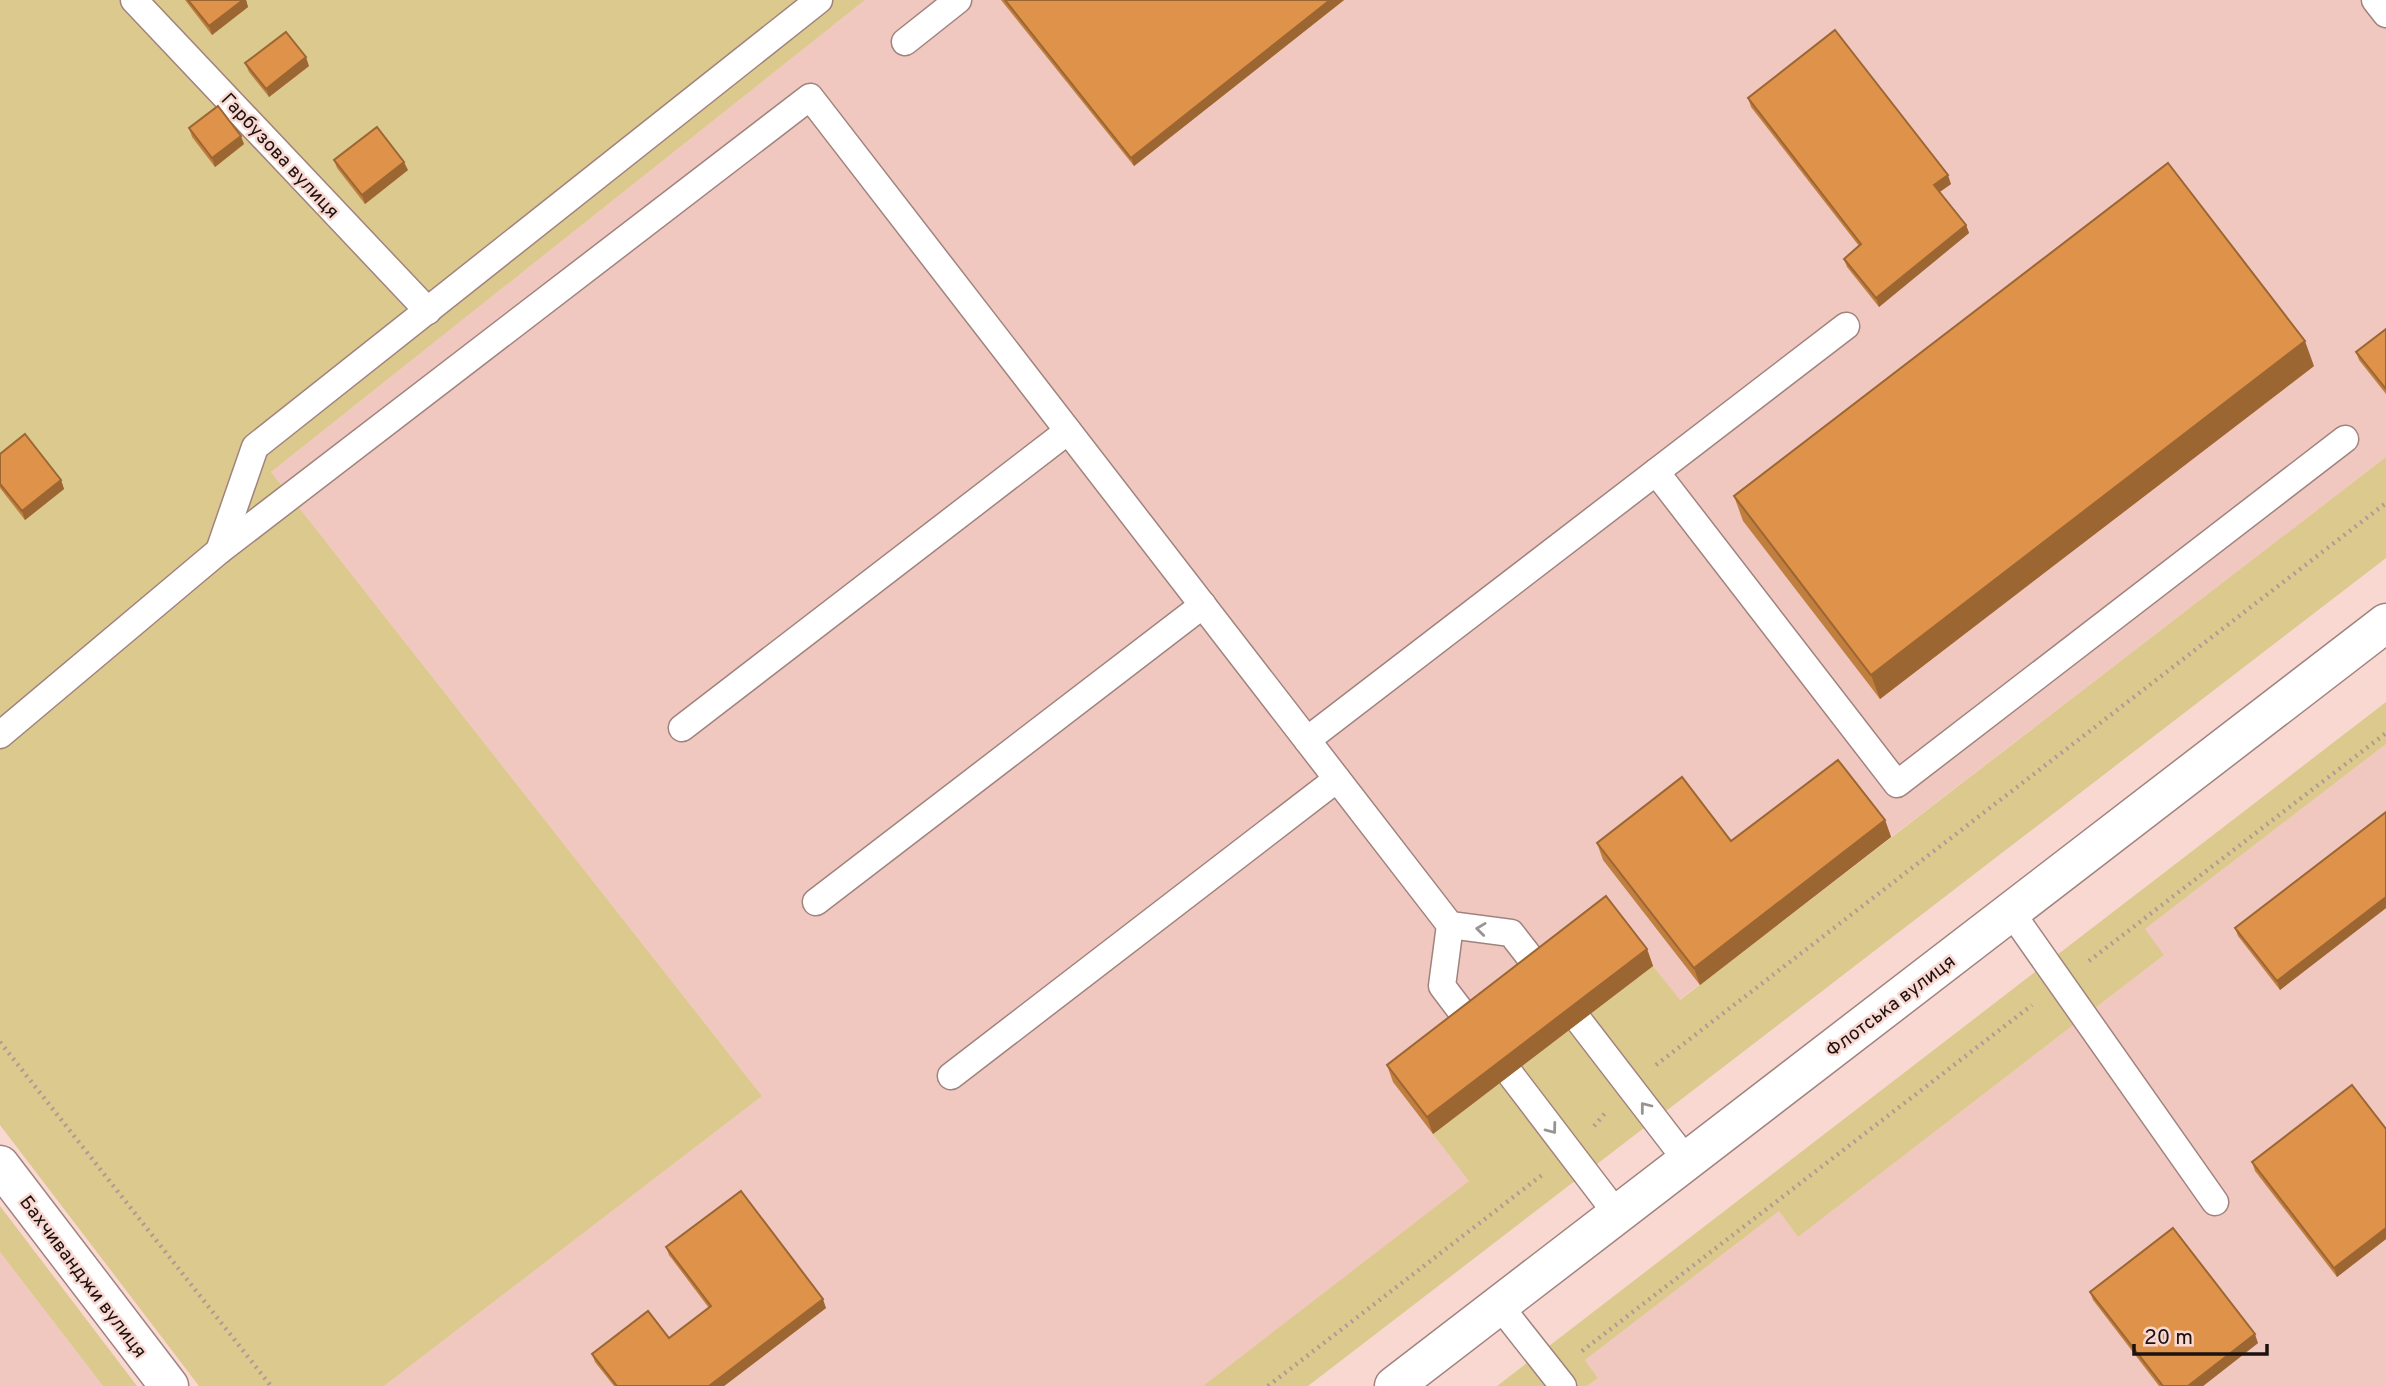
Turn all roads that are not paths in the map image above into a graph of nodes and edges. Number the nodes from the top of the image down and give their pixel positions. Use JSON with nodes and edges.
{"nodes":[{"id":1,"x":134,"y":0,"type":"edge"},
{"id":2,"x":820,"y":0,"type":"edge"},
{"id":3,"x":958,"y":0,"type":"edge"},
{"id":4,"x":2375,"y":0,"type":"edge"},
{"id":5,"x":2386,"y":14,"type":"edge"},
{"id":6,"x":905,"y":42,"type":"dead end"},
{"id":7,"x":428,"y":311,"type":"junction"},
{"id":8,"x":1846,"y":326,"type":"dead end"},
{"id":9,"x":1068,"y":431,"type":"junction"},
{"id":10,"x":2345,"y":439,"type":"dead end"},
{"id":11,"x":1656,"y":472,"type":"junction"},
{"id":12,"x":219,"y":551,"type":"junction"},
{"id":13,"x":1203,"y":605,"type":"junction"},
{"id":14,"x":2386,"y":624,"type":"edge"},
{"id":15,"x":682,"y":728,"type":"dead end"},
{"id":16,"x":0,"y":735,"type":"edge"},
{"id":17,"x":1307,"y":740,"type":"junction"},
{"id":18,"x":1337,"y":779,"type":"junction"},
{"id":19,"x":816,"y":902,"type":"dead end"},
{"id":20,"x":2011,"y":912,"type":"junction"},
{"id":21,"x":1450,"y":925,"type":"junction"},
{"id":22,"x":1539,"y":969,"type":"edge"},
{"id":23,"x":1580,"y":1022,"type":"edge"},
{"id":24,"x":1470,"y":1023,"type":"edge"},
{"id":25,"x":1511,"y":1075,"type":"edge"},
{"id":26,"x":951,"y":1076,"type":"dead end"},
{"id":27,"x":1687,"y":1161,"type":"junction"},
{"id":28,"x":0,"y":1165,"type":"edge"},
{"id":29,"x":2215,"y":1202,"type":"dead end"},
{"id":30,"x":1618,"y":1214,"type":"junction"},
{"id":31,"x":1499,"y":1305,"type":"junction"},
{"id":32,"x":1558,"y":1380,"type":"edge"},
{"id":33,"x":169,"y":1386,"type":"edge"},
{"id":34,"x":1394,"y":1386,"type":"edge"}],
"edges":[{"from":1,"to":7,"type":"lane","name":"Гарбузова вулиця"},
{"from":2,"to":7,"type":"lane"},
{"from":3,"to":6,"type":"lane"},
{"from":4,"to":5,"type":"lane"},
{"from":7,"to":12,"type":"lane"},
{"from":8,"to":11,"type":"lane"},
{"from":9,"to":12,"type":"lane"},
{"from":9,"to":13,"type":"lane"},
{"from":9,"to":15,"type":"lane"},
{"from":10,"to":11,"type":"lane"},
{"from":11,"to":17,"type":"lane"},
{"from":12,"to":16,"type":"lane"},
{"from":13,"to":17,"type":"lane"},
{"from":13,"to":19,"type":"lane"},
{"from":14,"to":20,"type":"street","name":"Флотська вулиця"},
{"from":17,"to":18,"type":"lane"},
{"from":18,"to":21,"type":"lane"},
{"from":18,"to":26,"type":"lane"},
{"from":20,"to":27,"type":"street","name":"Флотська вулиця"},
{"from":20,"to":29,"type":"lane"},
{"from":22,"to":21,"type":"lane","one_way":true},
{"from":21,"to":24,"type":"lane"},
{"from":27,"to":23,"type":"lane","one_way":true},
{"from":25,"to":30,"type":"lane","one_way":true},
{"from":27,"to":30,"type":"street","name":"Флотська вулиця"},
{"from":28,"to":33,"type":"street","name":"Бахчиванджи вулиця"},
{"from":30,"to":31,"type":"street","name":"Флотська вулиця"},
{"from":31,"to":32,"type":"lane"},
{"from":31,"to":34,"type":"street","name":"Флотська вулиця"}]}
